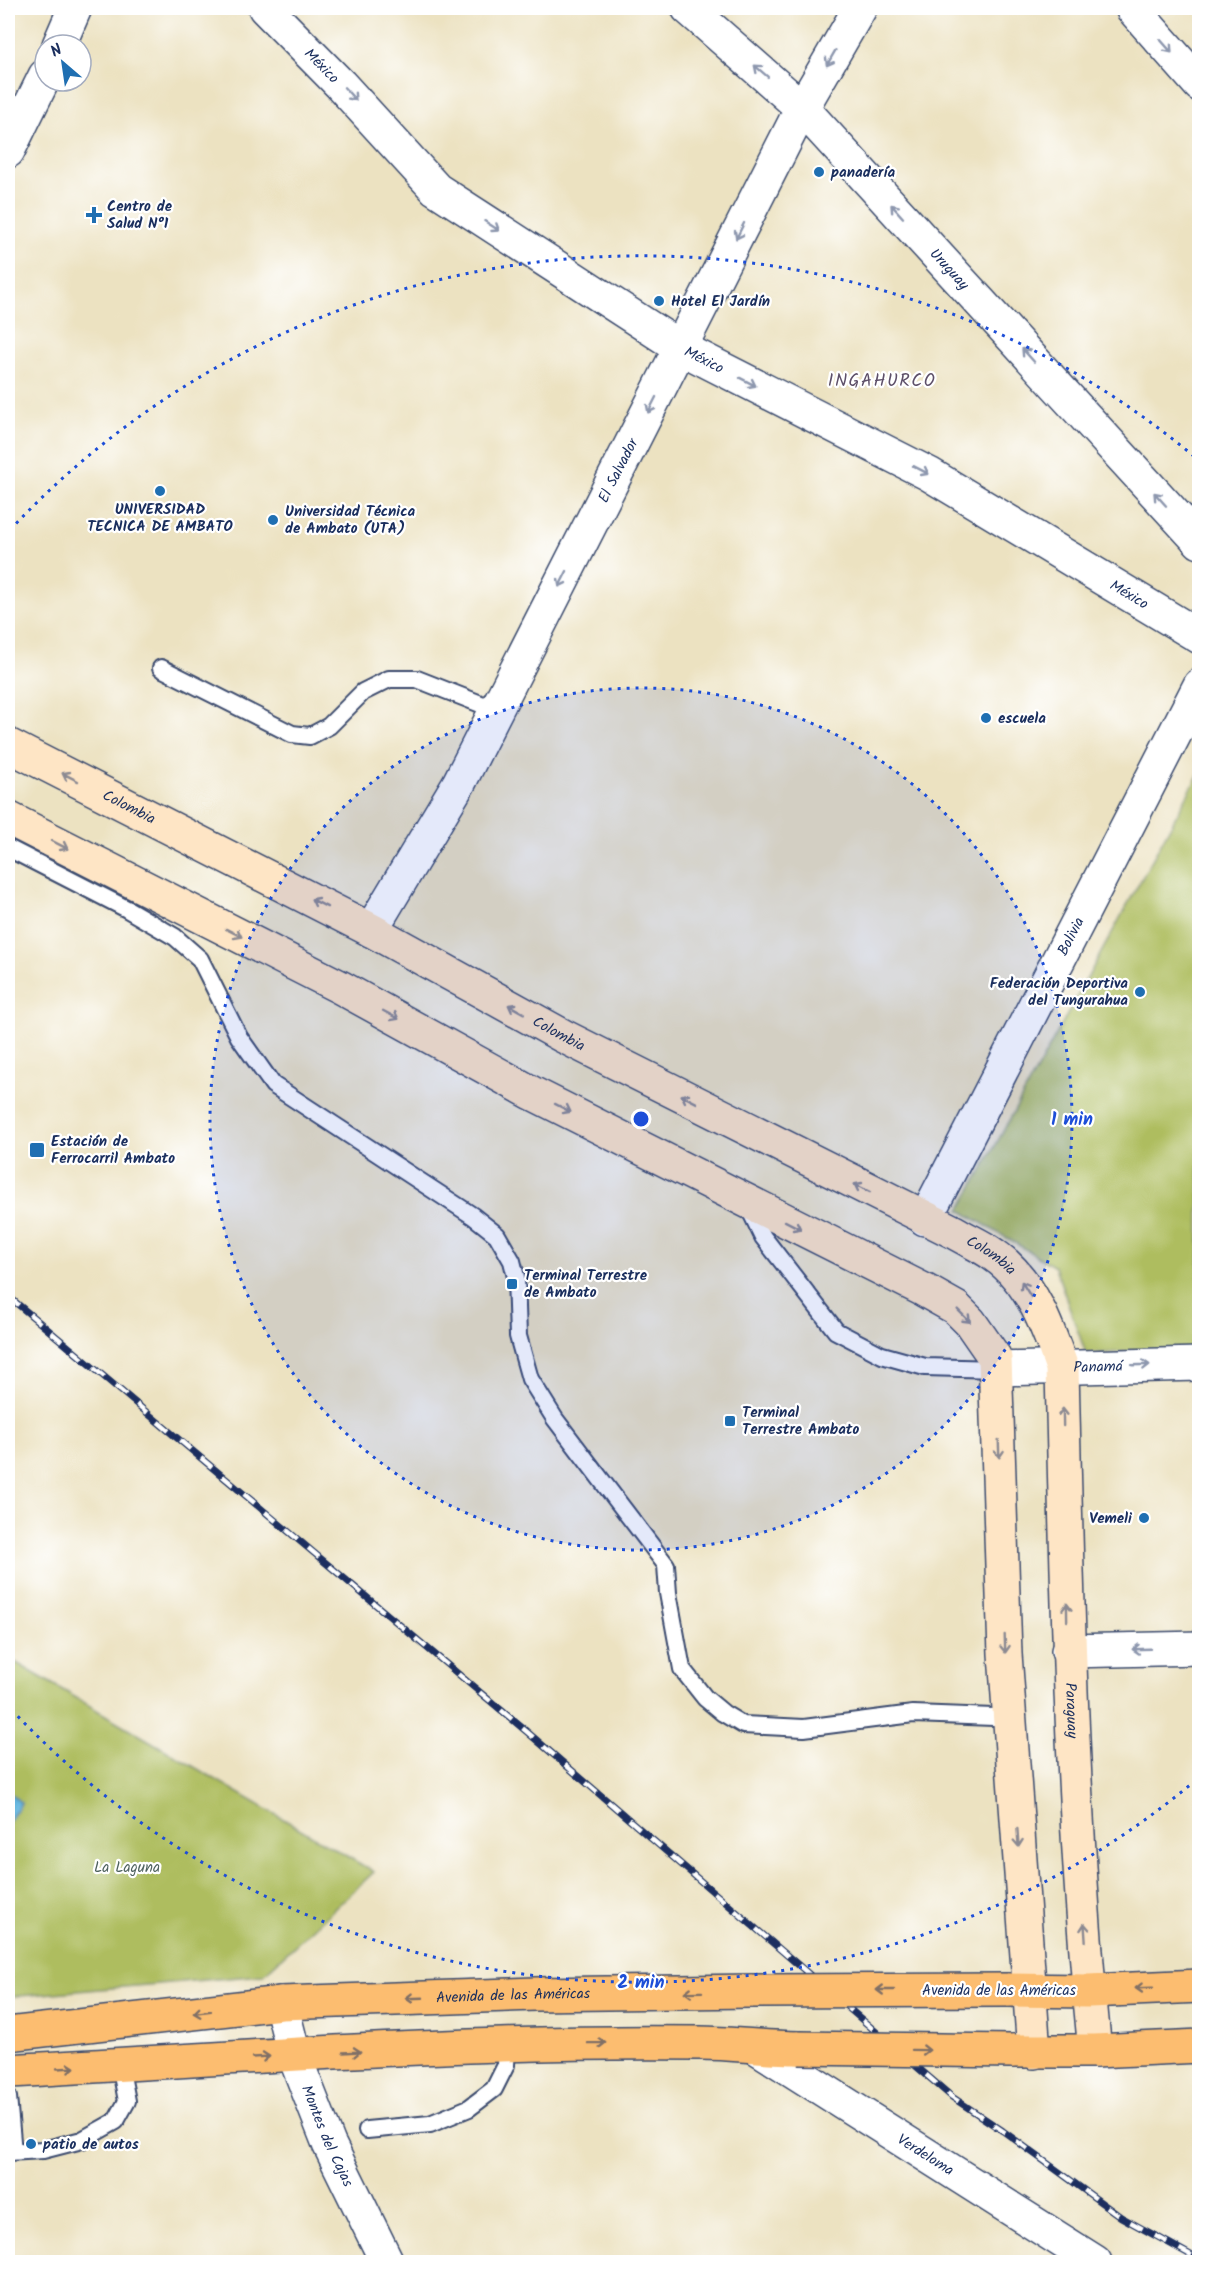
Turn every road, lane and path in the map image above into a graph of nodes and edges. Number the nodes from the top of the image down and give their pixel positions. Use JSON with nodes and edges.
{"nodes":[{"id":1,"x":75,"y":8,"type":"edge"},
{"id":2,"x":265,"y":8,"type":"edge"},
{"id":3,"x":688,"y":8,"type":"edge"},
{"id":4,"x":860,"y":8,"type":"edge"},
{"id":5,"x":1132,"y":8,"type":"edge"},
{"id":6,"x":64,"y":33,"type":"edge"},
{"id":7,"x":1200,"y":85,"type":"edge"},
{"id":8,"x":37,"y":93,"type":"edge"},
{"id":9,"x":802,"y":108,"type":"junction"},
{"id":10,"x":8,"y":151,"type":"edge"},
{"id":11,"x":681,"y":348,"type":"junction"},
{"id":12,"x":1200,"y":542,"type":"edge"},
{"id":13,"x":1200,"y":637,"type":"edge"},
{"id":14,"x":161,"y":668,"type":"dead end"},
{"id":15,"x":1200,"y":685,"type":"edge"},
{"id":16,"x":496,"y":710,"type":"junction"},
{"id":17,"x":8,"y":745,"type":"edge"},
{"id":18,"x":8,"y":818,"type":"edge"},
{"id":19,"x":8,"y":848,"type":"edge"},
{"id":20,"x":371,"y":930,"type":"junction"},
{"id":21,"x":745,"y":1201,"type":"junction"},
{"id":22,"x":924,"y":1219,"type":"junction"},
{"id":23,"x":1200,"y":1364,"type":"edge"},
{"id":24,"x":1062,"y":1368,"type":"junction"},
{"id":25,"x":996,"y":1369,"type":"junction"},
{"id":26,"x":1200,"y":1648,"type":"edge"},
{"id":27,"x":1068,"y":1651,"type":"junction"},
{"id":28,"x":1010,"y":1714,"type":"junction"},
{"id":29,"x":1200,"y":1986,"type":"edge"},
{"id":30,"x":1018,"y":1990,"type":"junction"},
{"id":31,"x":1089,"y":1990,"type":"junction"},
{"id":32,"x":281,"y":2003,"type":"junction"},
{"id":33,"x":8,"y":2034,"type":"edge"},
{"id":34,"x":507,"y":2045,"type":"junction"},
{"id":35,"x":1200,"y":2046,"type":"edge"},
{"id":36,"x":756,"y":2047,"type":"junction"},
{"id":37,"x":1023,"y":2051,"type":"junction"},
{"id":38,"x":1095,"y":2051,"type":"junction"},
{"id":39,"x":294,"y":2055,"type":"junction"},
{"id":40,"x":120,"y":2065,"type":"junction"},
{"id":41,"x":8,"y":2071,"type":"edge"},
{"id":42,"x":8,"y":2097,"type":"edge"},
{"id":43,"x":367,"y":2130,"type":"dead end"},
{"id":44,"x":10,"y":2152,"type":"edge"},
{"id":45,"x":387,"y":2262,"type":"edge"},
{"id":46,"x":1095,"y":2262,"type":"edge"}],
"edges":[{"from":1,"to":6,"type":"street"},
{"from":2,"to":11,"type":"street","name":"México","one_way":true},
{"from":9,"to":3,"type":"street","name":"Uruguay","one_way":true},
{"from":4,"to":9,"type":"street","name":"El Salvador","one_way":true},
{"from":5,"to":7,"type":"street","one_way":true},
{"from":8,"to":10,"type":"street"},
{"from":9,"to":11,"type":"street","name":"El Salvador","one_way":true},
{"from":12,"to":9,"type":"street","name":"Uruguay","one_way":true},
{"from":11,"to":13,"type":"street","name":"México","one_way":true},
{"from":11,"to":16,"type":"street","name":"El Salvador","one_way":true},
{"from":14,"to":16,"type":"lane"},
{"from":15,"to":22,"type":"street","name":"Bolivia"},
{"from":16,"to":20,"type":"street","name":"El Salvador"},
{"from":20,"to":17,"type":"main road","name":"Colombia","one_way":true},
{"from":18,"to":21,"type":"main road","one_way":true},
{"from":19,"to":28,"type":"lane"},
{"from":22,"to":20,"type":"main road","name":"Colombia","one_way":true},
{"from":21,"to":25,"type":"main road","one_way":true},
{"from":21,"to":25,"type":"lane"},
{"from":24,"to":22,"type":"main road","name":"Colombia","one_way":true},
{"from":24,"to":23,"type":"street","name":"Panamá","one_way":true},
{"from":24,"to":25,"type":"street","name":"Panamá"},
{"from":27,"to":24,"type":"main road","name":"Paraguay","one_way":true},
{"from":25,"to":28,"type":"main road","one_way":true},
{"from":26,"to":27,"type":"street","one_way":true},
{"from":31,"to":27,"type":"main road","name":"Paraguay","one_way":true},
{"from":28,"to":30,"type":"main road","one_way":true},
{"from":29,"to":31,"type":"main road","name":"Avenida de las Américas","one_way":true},
{"from":30,"to":31,"type":"main road","name":"Avenida de las Américas"},
{"from":30,"to":32,"type":"main road","name":"Avenida de las Américas","one_way":true,"bridge":true},
{"from":30,"to":37,"type":"main road"},
{"from":31,"to":38,"type":"main road","name":"Paraguay"},
{"from":32,"to":33,"type":"main road","name":"Avenida de las Américas","one_way":true},
{"from":32,"to":39,"type":"street","name":"Montes del Cajas"},
{"from":34,"to":36,"type":"main road","one_way":true},
{"from":39,"to":34,"type":"main road","one_way":true},
{"from":34,"to":43,"type":"lane"},
{"from":35,"to":38,"type":"main road"},
{"from":36,"to":37,"type":"main road","one_way":true,"bridge":true},
{"from":36,"to":46,"type":"street","name":"Verdeloma"},
{"from":37,"to":38,"type":"main road"},
{"from":40,"to":39,"type":"main road","one_way":true},
{"from":39,"to":45,"type":"street","name":"Montes del Cajas"},
{"from":41,"to":40,"type":"main road","one_way":true},
{"from":40,"to":44,"type":"lane"},
{"from":42,"to":44,"type":"lane"}]}
